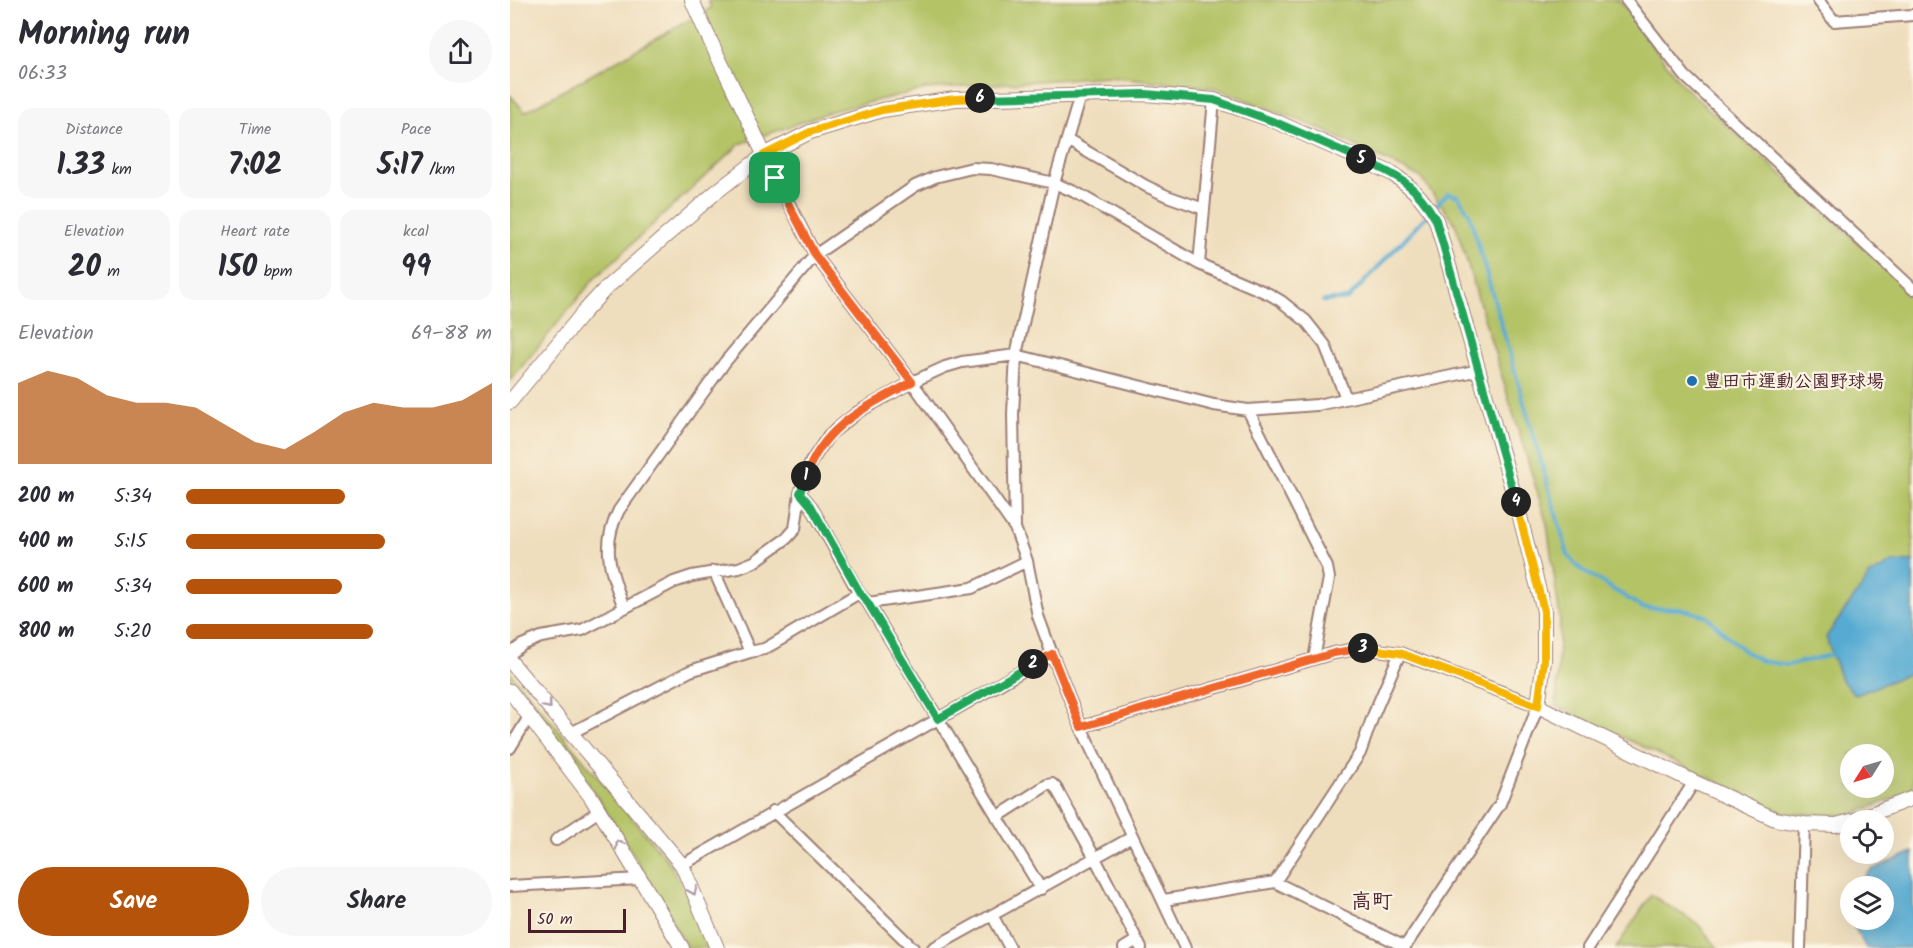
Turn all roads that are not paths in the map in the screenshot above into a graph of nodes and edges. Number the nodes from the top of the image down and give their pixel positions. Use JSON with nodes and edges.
{"nodes":[{"id":1,"x":692,"y":0,"type":"edge"},
{"id":2,"x":1626,"y":0,"type":"edge"},
{"id":3,"x":1818,"y":0,"type":"edge"},
{"id":4,"x":1913,"y":15,"type":"edge"},
{"id":5,"x":1080,"y":96,"type":"junction"},
{"id":6,"x":1214,"y":100,"type":"junction"},
{"id":7,"x":1067,"y":140,"type":"junction"},
{"id":8,"x":764,"y":155,"type":"junction"},
{"id":9,"x":1054,"y":183,"type":"junction"},
{"id":10,"x":1204,"y":209,"type":"junction"},
{"id":11,"x":815,"y":255,"type":"junction"},
{"id":12,"x":1199,"y":264,"type":"junction"},
{"id":13,"x":1913,"y":290,"type":"edge"},
{"id":14,"x":1016,"y":355,"type":"junction"},
{"id":15,"x":1479,"y":370,"type":"junction"},
{"id":16,"x":912,"y":382,"type":"junction"},
{"id":17,"x":1346,"y":398,"type":"junction"},
{"id":18,"x":510,"y":402,"type":"edge"},
{"id":19,"x":1248,"y":410,"type":"junction"},
{"id":20,"x":800,"y":493,"type":"junction"},
{"id":21,"x":1016,"y":528,"type":"junction"},
{"id":22,"x":1027,"y":561,"type":"junction"},
{"id":23,"x":714,"y":571,"type":"junction"},
{"id":24,"x":860,"y":593,"type":"junction"},
{"id":25,"x":868,"y":603,"type":"junction"},
{"id":26,"x":624,"y":608,"type":"junction"},
{"id":27,"x":750,"y":652,"type":"junction"},
{"id":28,"x":1400,"y":653,"type":"junction"},
{"id":29,"x":510,"y":654,"type":"edge"},
{"id":30,"x":1052,"y":654,"type":"junction"},
{"id":31,"x":1314,"y":659,"type":"junction"},
{"id":32,"x":510,"y":661,"type":"edge"},
{"id":33,"x":510,"y":691,"type":"edge"},
{"id":34,"x":1538,"y":706,"type":"junction"},
{"id":35,"x":530,"y":717,"type":"junction"},
{"id":36,"x":938,"y":719,"type":"junction"},
{"id":37,"x":1081,"y":727,"type":"junction"},
{"id":38,"x":571,"y":733,"type":"junction"},
{"id":39,"x":510,"y":748,"type":"edge"},
{"id":40,"x":1694,"y":782,"type":"junction"},
{"id":41,"x":1913,"y":798,"type":"edge"},
{"id":42,"x":1882,"y":810,"type":"edge"},
{"id":43,"x":598,"y":811,"type":"junction"},
{"id":44,"x":773,"y":812,"type":"junction"},
{"id":45,"x":997,"y":817,"type":"junction"},
{"id":46,"x":1804,"y":824,"type":"junction"},
{"id":47,"x":1840,"y":824,"type":"edge"},
{"id":48,"x":1132,"y":837,"type":"junction"},
{"id":49,"x":556,"y":840,"type":"dead end"},
{"id":50,"x":1095,"y":858,"type":"junction"},
{"id":51,"x":682,"y":865,"type":"junction"},
{"id":52,"x":640,"y":879,"type":"junction"},
{"id":53,"x":1275,"y":882,"type":"junction"},
{"id":54,"x":510,"y":886,"type":"edge"},
{"id":55,"x":1041,"y":889,"type":"junction"},
{"id":56,"x":1164,"y":900,"type":"junction"},
{"id":57,"x":992,"y":915,"type":"junction"},
{"id":58,"x":1139,"y":944,"type":"edge"},
{"id":59,"x":682,"y":948,"type":"edge"},
{"id":60,"x":717,"y":948,"type":"edge"},
{"id":61,"x":913,"y":948,"type":"edge"},
{"id":62,"x":933,"y":948,"type":"edge"},
{"id":63,"x":1010,"y":948,"type":"edge"},
{"id":64,"x":1124,"y":948,"type":"edge"},
{"id":65,"x":1185,"y":948,"type":"edge"},
{"id":66,"x":1404,"y":948,"type":"edge"},
{"id":67,"x":1588,"y":948,"type":"edge"},
{"id":68,"x":1800,"y":948,"type":"edge"}],
"edges":[{"from":1,"to":8,"type":"street"},
{"from":2,"to":13,"type":"street"},
{"from":3,"to":4,"type":"street"},
{"from":5,"to":6,"type":"street"},
{"from":5,"to":7,"type":"street"},
{"from":5,"to":8,"type":"street"},
{"from":6,"to":10,"type":"street"},
{"from":6,"to":15,"type":"street"},
{"from":7,"to":9,"type":"street"},
{"from":7,"to":10,"type":"street"},
{"from":8,"to":11,"type":"street"},
{"from":8,"to":18,"type":"street"},
{"from":9,"to":11,"type":"street"},
{"from":9,"to":12,"type":"street"},
{"from":9,"to":14,"type":"street"},
{"from":10,"to":12,"type":"street"},
{"from":11,"to":16,"type":"street"},
{"from":11,"to":26,"type":"street"},
{"from":12,"to":17,"type":"street"},
{"from":14,"to":16,"type":"street"},
{"from":14,"to":19,"type":"street"},
{"from":14,"to":21,"type":"street"},
{"from":15,"to":17,"type":"street"},
{"from":15,"to":34,"type":"street"},
{"from":16,"to":20,"type":"street"},
{"from":16,"to":21,"type":"street"},
{"from":17,"to":19,"type":"street"},
{"from":19,"to":31,"type":"street"},
{"from":20,"to":23,"type":"street"},
{"from":20,"to":24,"type":"street"},
{"from":21,"to":22,"type":"street"},
{"from":22,"to":25,"type":"street"},
{"from":22,"to":30,"type":"street"},
{"from":23,"to":26,"type":"street"},
{"from":23,"to":27,"type":"street"},
{"from":24,"to":25,"type":"street"},
{"from":24,"to":27,"type":"street"},
{"from":25,"to":36,"type":"street"},
{"from":26,"to":29,"type":"street"},
{"from":27,"to":38,"type":"street"},
{"from":28,"to":31,"type":"street"},
{"from":28,"to":34,"type":"street"},
{"from":28,"to":53,"type":"street"},
{"from":30,"to":36,"type":"street"},
{"from":30,"to":37,"type":"street"},
{"from":31,"to":37,"type":"street"},
{"from":32,"to":38,"type":"street","one_way":true},
{"from":33,"to":35,"type":"street"},
{"from":34,"to":40,"type":"street"},
{"from":34,"to":66,"type":"street"},
{"from":35,"to":39,"type":"street"},
{"from":35,"to":43,"type":"street"},
{"from":36,"to":44,"type":"street"},
{"from":36,"to":45,"type":"street"},
{"from":37,"to":48,"type":"street"},
{"from":38,"to":51,"type":"street"},
{"from":40,"to":46,"type":"street"},
{"from":40,"to":67,"type":"street"},
{"from":41,"to":42,"type":"street"},
{"from":43,"to":49,"type":"street"},
{"from":52,"to":43,"type":"street","one_way":true},
{"from":44,"to":51,"type":"street"},
{"from":44,"to":61,"type":"street"},
{"from":45,"to":50,"type":"street"},
{"from":45,"to":55,"type":"street"},
{"from":46,"to":47,"type":"street"},
{"from":46,"to":68,"type":"street"},
{"from":48,"to":50,"type":"street"},
{"from":48,"to":56,"type":"street"},
{"from":50,"to":55,"type":"street"},
{"from":50,"to":58,"type":"street"},
{"from":51,"to":60,"type":"street","one_way":true},
{"from":52,"to":54,"type":"street"},
{"from":52,"to":59,"type":"street"},
{"from":53,"to":56,"type":"street"},
{"from":53,"to":66,"type":"street"},
{"from":55,"to":57,"type":"street"},
{"from":56,"to":65,"type":"street"},
{"from":57,"to":62,"type":"street"},
{"from":57,"to":63,"type":"street"},
{"from":58,"to":64,"type":"street"}]}
